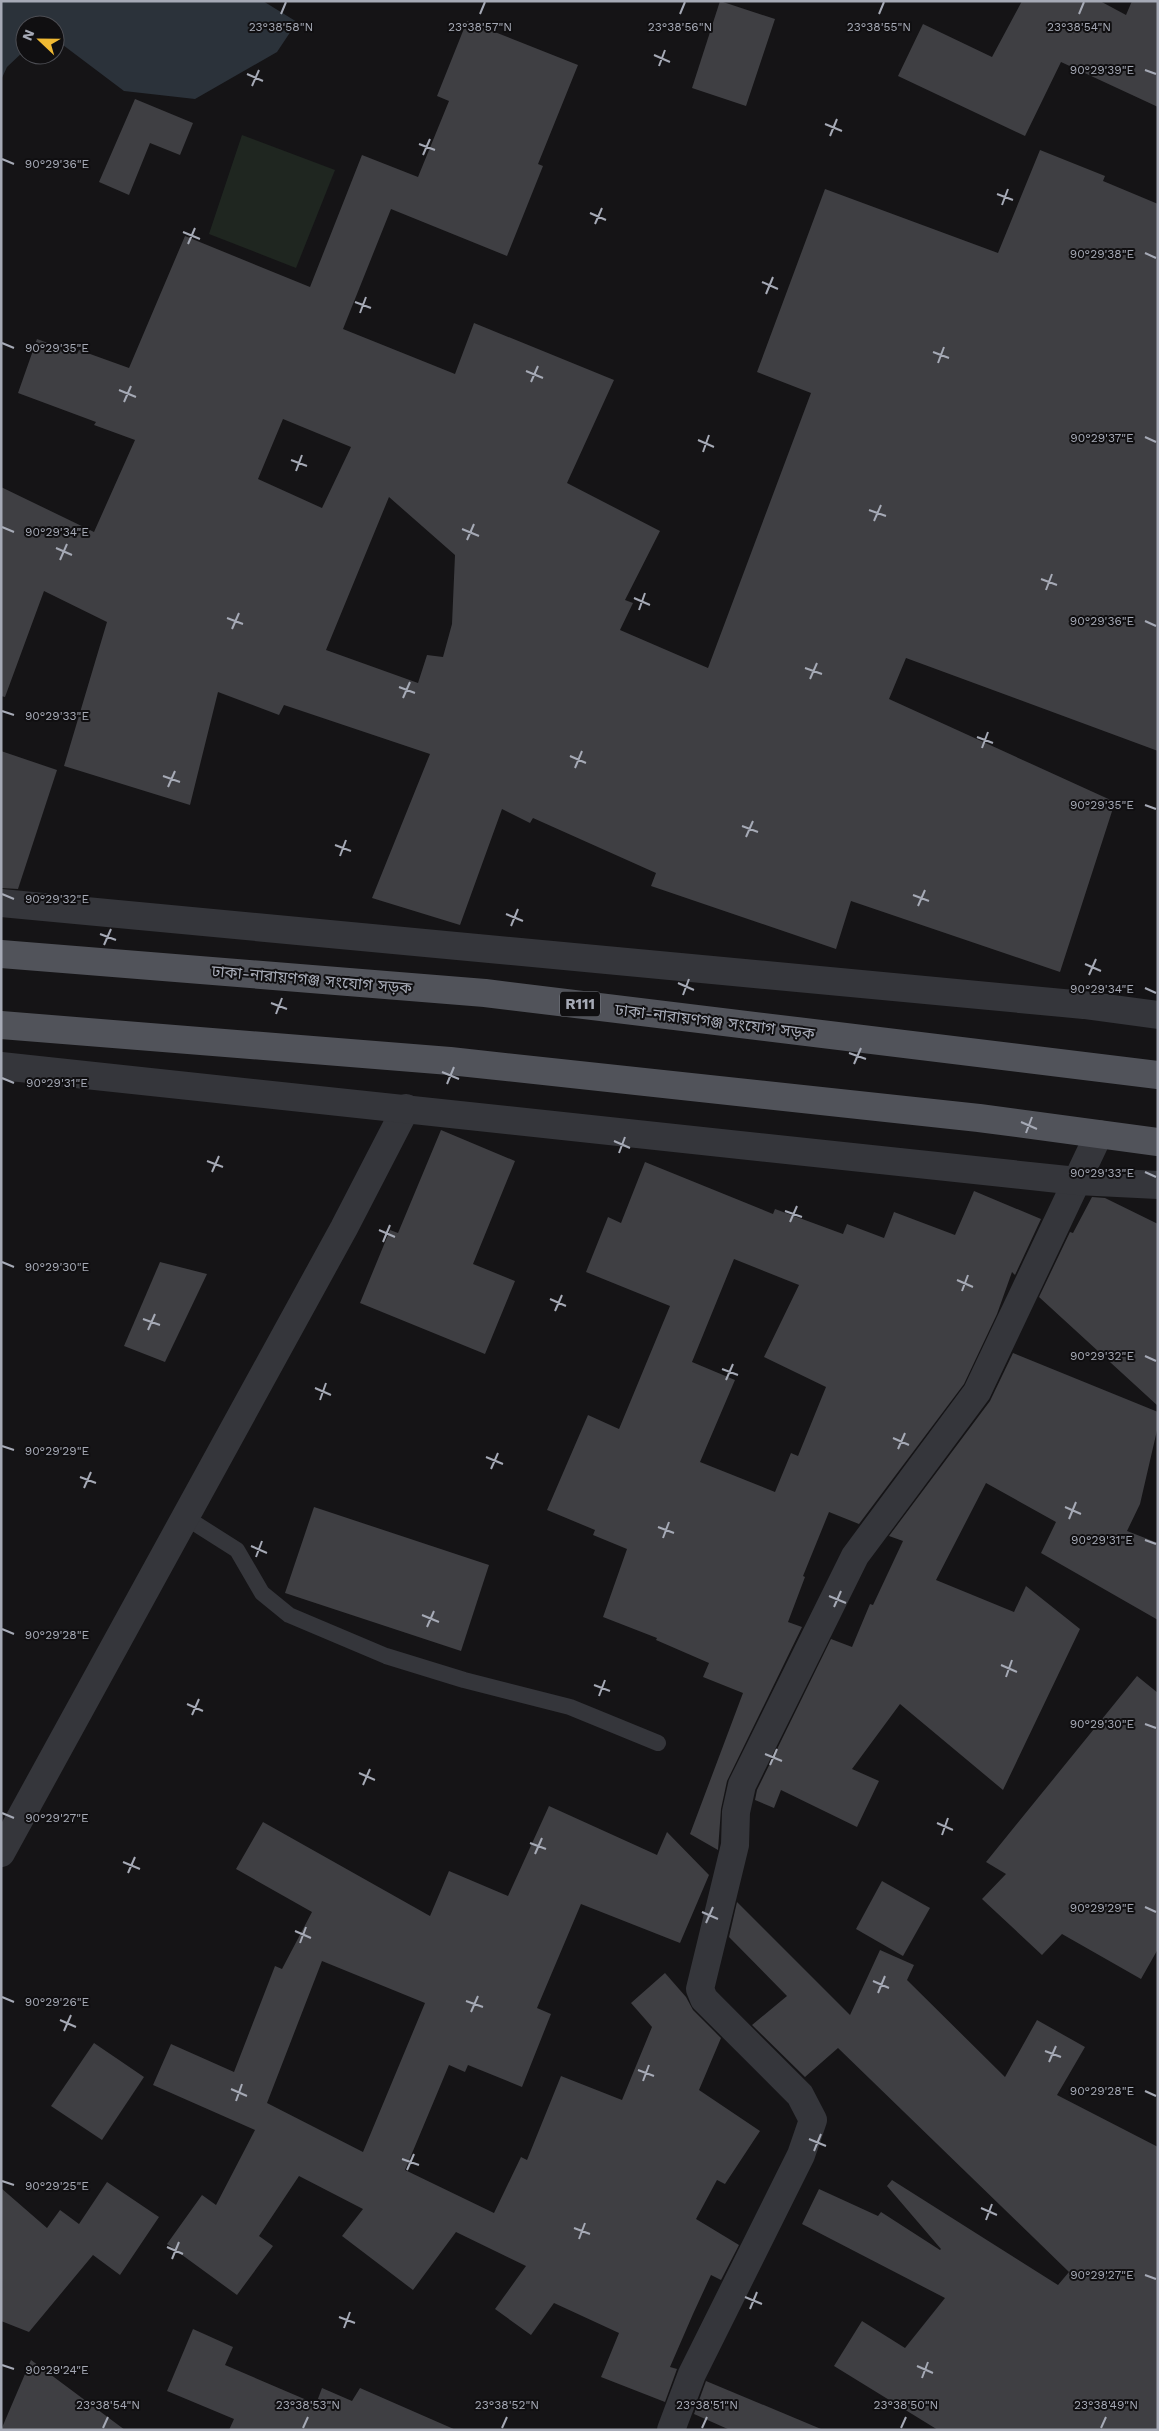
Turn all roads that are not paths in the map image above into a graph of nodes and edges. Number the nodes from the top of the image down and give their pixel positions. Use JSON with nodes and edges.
{"nodes":[{"id":1,"x":1,"y":903,"type":"edge"},
{"id":2,"x":1,"y":954,"type":"edge"},
{"id":3,"x":1158,"y":1015,"type":"edge"},
{"id":4,"x":1,"y":1025,"type":"edge"},
{"id":5,"x":1,"y":1066,"type":"edge"},
{"id":6,"x":1158,"y":1074,"type":"edge"},
{"id":7,"x":406,"y":1108,"type":"junction"},
{"id":8,"x":1099,"y":1134,"type":"junction"},
{"id":9,"x":1158,"y":1142,"type":"edge"},
{"id":10,"x":1078,"y":1181,"type":"junction"},
{"id":11,"x":1158,"y":1185,"type":"edge"},
{"id":12,"x":185,"y":1518,"type":"junction"},
{"id":13,"x":658,"y":1743,"type":"dead end"},
{"id":14,"x":1,"y":1853,"type":"edge"},
{"id":15,"x":671,"y":2430,"type":"edge"}],
"edges":[{"from":1,"to":3,"type":"street"},
{"from":2,"to":6,"type":"main road","name":"ঢাকা-নারায়ণগঞ্জ সংযোগ সড়ক","number":"R111"},
{"from":4,"to":8,"type":"main road"},
{"from":5,"to":7,"type":"street"},
{"from":7,"to":10,"type":"street"},
{"from":7,"to":12,"type":"street"},
{"from":8,"to":9,"type":"main road"},
{"from":8,"to":10,"type":"street"},
{"from":10,"to":11,"type":"street"},
{"from":10,"to":15,"type":"street"},
{"from":12,"to":13,"type":"lane"},
{"from":12,"to":14,"type":"street"}]}
